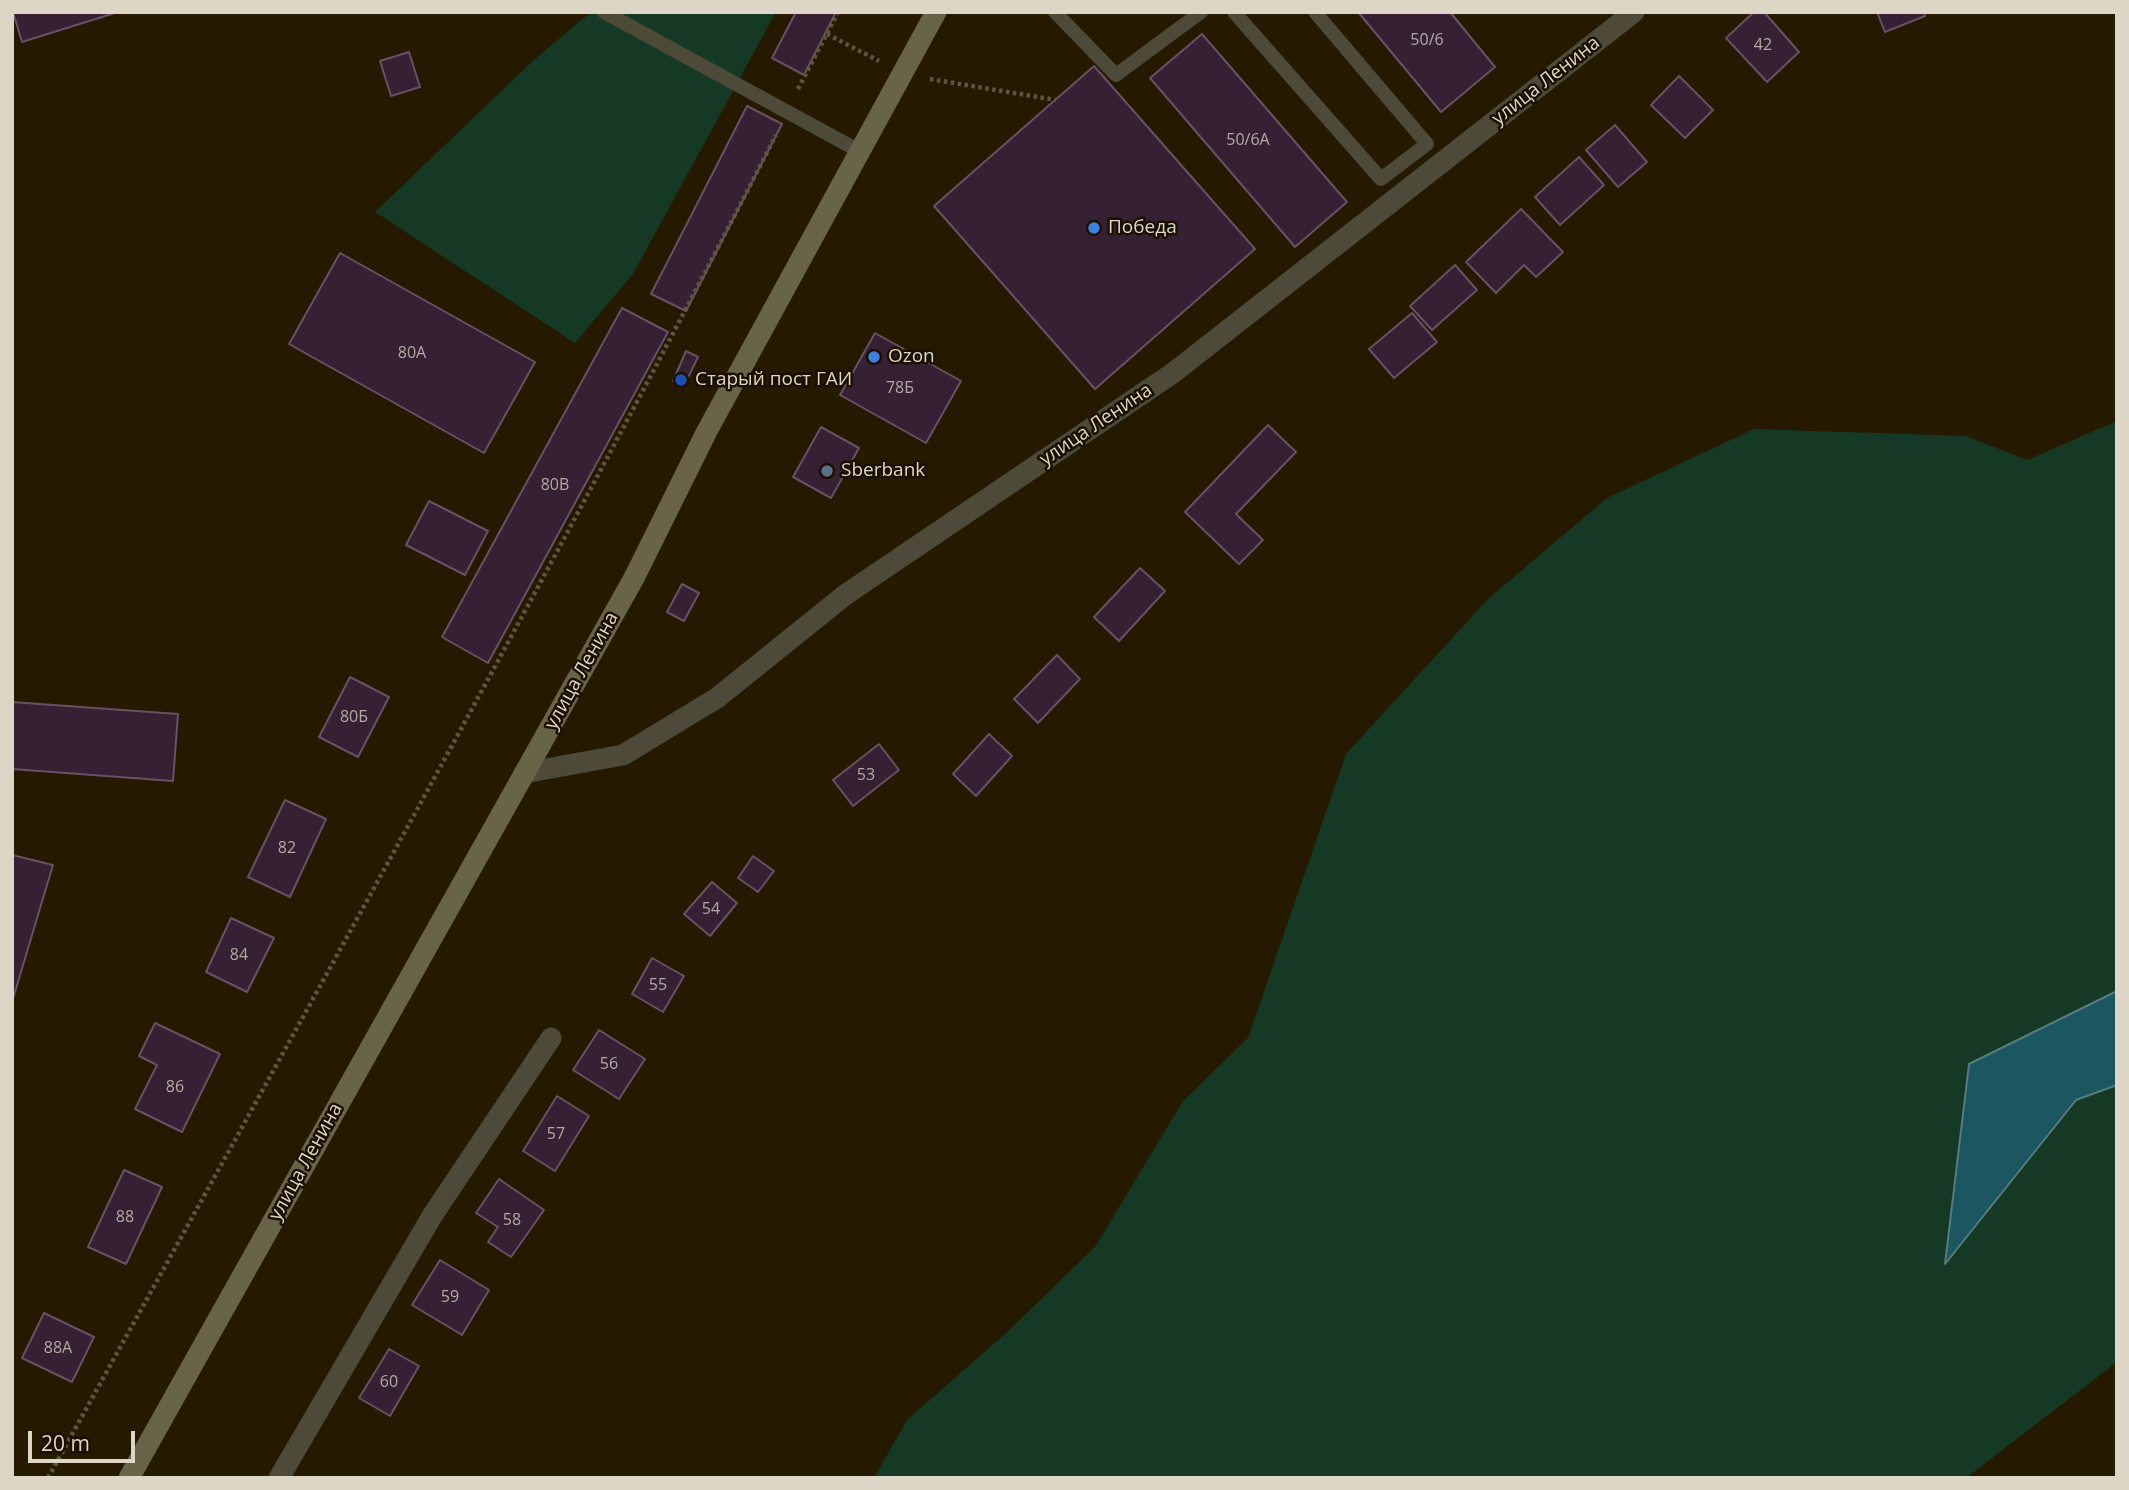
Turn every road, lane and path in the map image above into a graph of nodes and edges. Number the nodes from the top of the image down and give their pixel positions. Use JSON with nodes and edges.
{"nodes":[{"id":1,"x":604,"y":12,"type":"edge"},
{"id":2,"x":838,"y":12,"type":"edge"},
{"id":3,"x":936,"y":12,"type":"edge"},
{"id":4,"x":1055,"y":12,"type":"edge"},
{"id":5,"x":1201,"y":12,"type":"edge"},
{"id":6,"x":1234,"y":12,"type":"edge"},
{"id":7,"x":1315,"y":12,"type":"edge"},
{"id":8,"x":1634,"y":12,"type":"edge"},
{"id":9,"x":827,"y":34,"type":"junction"},
{"id":10,"x":904,"y":74,"type":"junction"},
{"id":11,"x":1056,"y":100,"type":"dead end"},
{"id":12,"x":788,"y":111,"type":"junction"},
{"id":13,"x":861,"y":152,"type":"junction"},
{"id":14,"x":524,"y":773,"type":"junction"},
{"id":15,"x":551,"y":1038,"type":"dead end"},
{"id":16,"x":48,"y":1478,"type":"edge"},
{"id":17,"x":129,"y":1478,"type":"edge"},
{"id":18,"x":279,"y":1478,"type":"edge"}],
"edges":[{"from":1,"to":12,"type":"lane"},
{"from":2,"to":9,"type":"path"},
{"from":3,"to":10,"type":"main road","name":"улица Ленина"},
{"from":4,"to":5,"type":"lane"},
{"from":6,"to":7,"type":"lane"},
{"from":8,"to":14,"type":"street","name":"улица Ленина"},
{"from":9,"to":10,"type":"path"},
{"from":9,"to":12,"type":"path"},
{"from":10,"to":11,"type":"path"},
{"from":10,"to":13,"type":"main road","name":"улица Ленина"},
{"from":12,"to":13,"type":"lane"},
{"from":12,"to":16,"type":"path"},
{"from":13,"to":14,"type":"main road","name":"улица Ленина"},
{"from":14,"to":17,"type":"main road","name":"улица Ленина"},
{"from":15,"to":18,"type":"street"}]}
